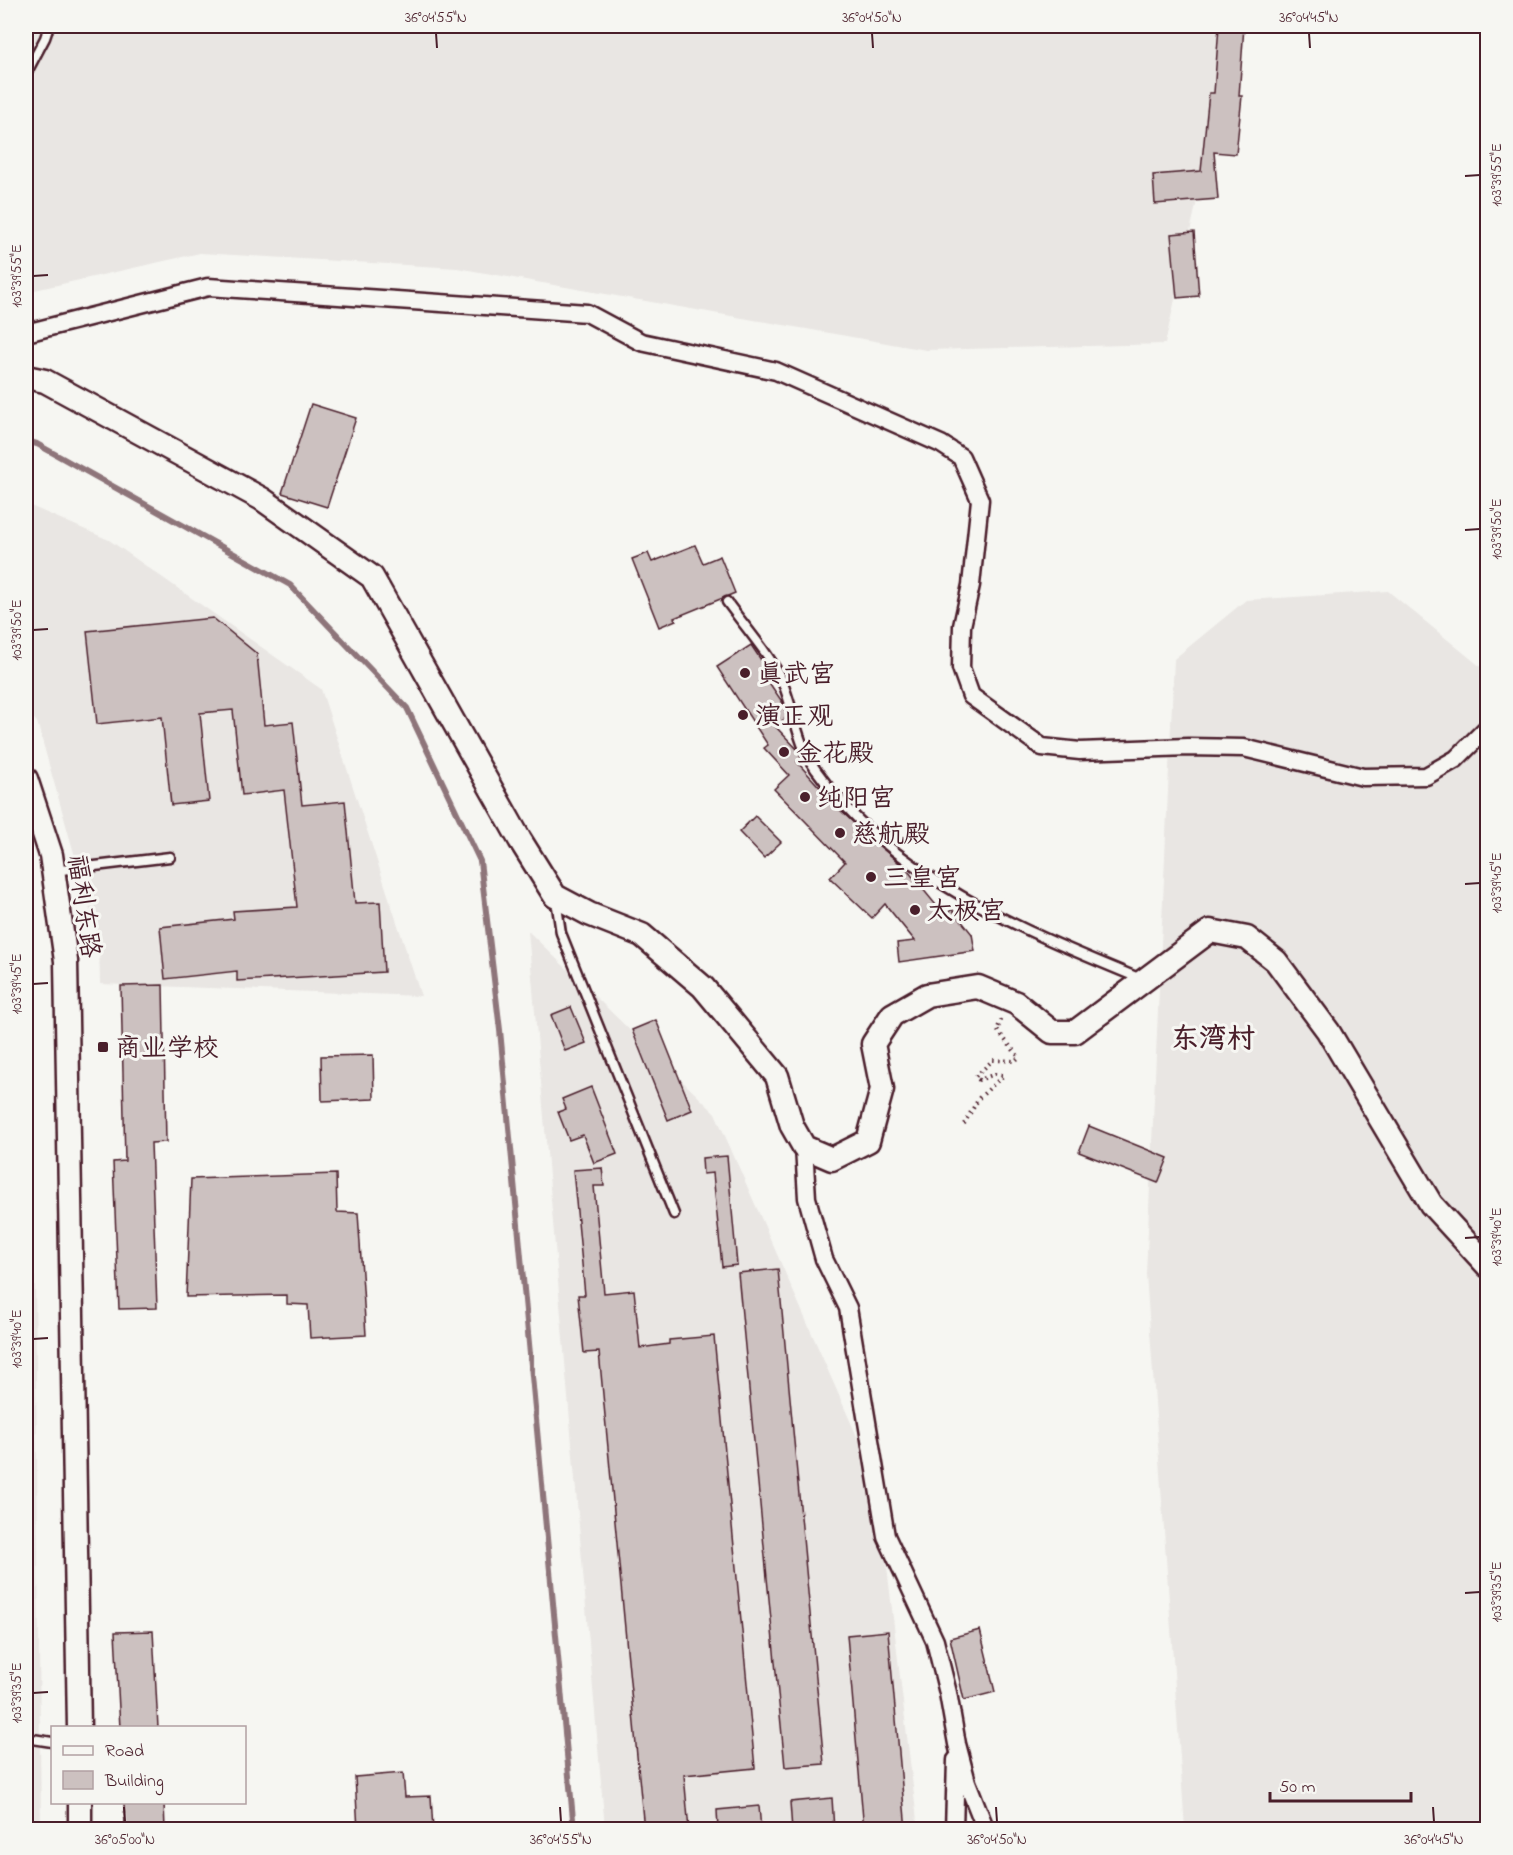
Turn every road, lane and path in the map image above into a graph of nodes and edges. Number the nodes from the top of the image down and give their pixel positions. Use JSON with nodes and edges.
{"nodes":[{"id":1,"x":49,"y":26,"type":"edge"},
{"id":2,"x":26,"y":74,"type":"edge"},
{"id":3,"x":26,"y":333,"type":"edge"},
{"id":4,"x":26,"y":377,"type":"edge"},
{"id":5,"x":727,"y":602,"type":"dead end"},
{"id":6,"x":1488,"y":727,"type":"edge"},
{"id":7,"x":26,"y":779,"type":"edge"},
{"id":8,"x":170,"y":857,"type":"dead end"},
{"id":9,"x":53,"y":871,"type":"junction"},
{"id":10,"x":555,"y":896,"type":"junction"},
{"id":11,"x":1144,"y":981,"type":"junction"},
{"id":12,"x":1008,"y":1000,"type":"junction"},
{"id":13,"x":964,"y":1124,"type":"dead end"},
{"id":14,"x":804,"y":1147,"type":"junction"},
{"id":15,"x":674,"y":1214,"type":"dead end"},
{"id":16,"x":1488,"y":1266,"type":"edge"},
{"id":17,"x":79,"y":1726,"type":"edge"},
{"id":18,"x":26,"y":1738,"type":"edge"},
{"id":19,"x":51,"y":1742,"type":"edge"},
{"id":20,"x":957,"y":1744,"type":"junction"},
{"id":21,"x":80,"y":1804,"type":"edge"},
{"id":22,"x":80,"y":1830,"type":"edge"},
{"id":23,"x":954,"y":1830,"type":"edge"},
{"id":24,"x":986,"y":1830,"type":"edge"}],
"edges":[{"from":1,"to":2,"type":"lane"},
{"from":3,"to":6,"type":"street"},
{"from":4,"to":10,"type":"main road"},
{"from":5,"to":11,"type":"lane"},
{"from":7,"to":9,"type":"main road","name":"福利东路"},
{"from":8,"to":9,"type":"lane"},
{"from":9,"to":17,"type":"main road","name":"福利东路"},
{"from":10,"to":14,"type":"main road"},
{"from":10,"to":15,"type":"lane"},
{"from":11,"to":12,"type":"main road"},
{"from":11,"to":16,"type":"main road"},
{"from":12,"to":13,"type":"path"},
{"from":12,"to":14,"type":"main road"},
{"from":14,"to":20,"type":"street"},
{"from":18,"to":19,"type":"lane"},
{"from":20,"to":23,"type":"street"},
{"from":20,"to":24,"type":"street"},
{"from":21,"to":22,"type":"main road"}]}
